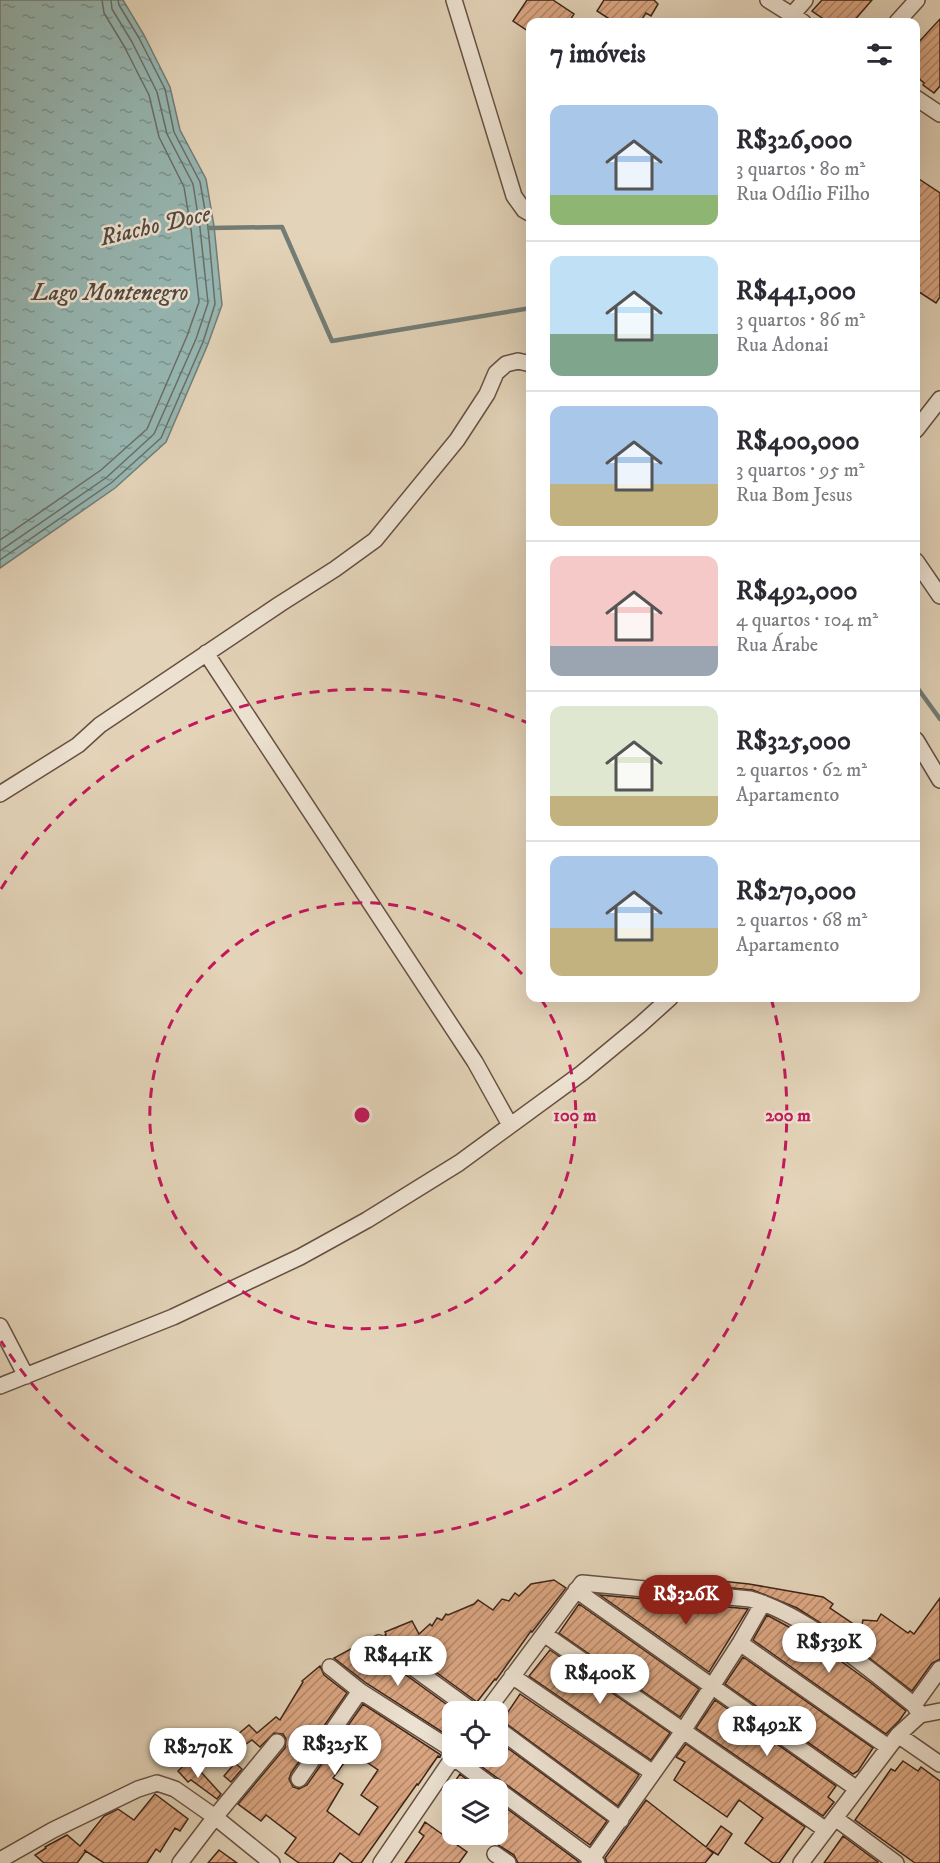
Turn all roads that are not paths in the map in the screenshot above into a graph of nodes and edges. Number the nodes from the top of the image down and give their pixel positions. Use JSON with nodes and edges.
{"nodes":[{"id":1,"x":454,"y":0,"type":"edge"},
{"id":2,"x":768,"y":0,"type":"edge"},
{"id":3,"x":805,"y":0,"type":"edge"},
{"id":4,"x":917,"y":0,"type":"edge"},
{"id":5,"x":795,"y":18,"type":"edge"},
{"id":6,"x":797,"y":18,"type":"edge"},
{"id":7,"x":901,"y":18,"type":"edge"},
{"id":8,"x":920,"y":101,"type":"edge"},
{"id":9,"x":940,"y":114,"type":"edge"},
{"id":10,"x":526,"y":211,"type":"edge"},
{"id":11,"x":526,"y":363,"type":"edge"},
{"id":12,"x":940,"y":399,"type":"edge"},
{"id":13,"x":920,"y":425,"type":"edge"},
{"id":14,"x":920,"y":567,"type":"edge"},
{"id":15,"x":940,"y":596,"type":"edge"},
{"id":16,"x":207,"y":653,"type":"junction"},
{"id":17,"x":920,"y":752,"type":"edge"},
{"id":18,"x":940,"y":780,"type":"edge"},
{"id":19,"x":0,"y":794,"type":"edge"},
{"id":20,"x":666,"y":1002,"type":"edge"},
{"id":21,"x":510,"y":1125,"type":"junction"},
{"id":22,"x":0,"y":1326,"type":"edge"},
{"id":23,"x":26,"y":1376,"type":"junction"},
{"id":24,"x":0,"y":1386,"type":"edge"},
{"id":25,"x":579,"y":1587,"type":"junction"},
{"id":26,"x":763,"y":1603,"type":"junction"},
{"id":27,"x":544,"y":1634,"type":"junction"},
{"id":28,"x":379,"y":1643,"type":"dead end"},
{"id":29,"x":740,"y":1643,"type":"junction"},
{"id":30,"x":330,"y":1667,"type":"dead end"},
{"id":31,"x":940,"y":1669,"type":"edge"},
{"id":32,"x":512,"y":1676,"type":"junction"},
{"id":33,"x":712,"y":1686,"type":"junction"},
{"id":34,"x":360,"y":1691,"type":"junction"},
{"id":35,"x":459,"y":1701,"type":"edge"},
{"id":36,"x":494,"y":1701,"type":"edge"},
{"id":37,"x":917,"y":1710,"type":"junction"},
{"id":38,"x":940,"y":1712,"type":"edge"},
{"id":39,"x":683,"y":1731,"type":"junction"},
{"id":40,"x":898,"y":1735,"type":"junction"},
{"id":41,"x":508,"y":1736,"type":"edge"},
{"id":42,"x":277,"y":1742,"type":"dead end"},
{"id":43,"x":442,"y":1743,"type":"edge"},
{"id":44,"x":888,"y":1747,"type":"junction"},
{"id":45,"x":940,"y":1764,"type":"edge"},
{"id":46,"x":447,"y":1767,"type":"edge"},
{"id":47,"x":467,"y":1767,"type":"edge"},
{"id":48,"x":653,"y":1773,"type":"junction"},
{"id":49,"x":299,"y":1779,"type":"dead end"},
{"id":50,"x":483,"y":1779,"type":"edge"},
{"id":51,"x":857,"y":1789,"type":"junction"},
{"id":52,"x":508,"y":1798,"type":"edge"},
{"id":53,"x":215,"y":1817,"type":"junction"},
{"id":54,"x":621,"y":1820,"type":"junction"},
{"id":55,"x":831,"y":1824,"type":"junction"},
{"id":56,"x":495,"y":1854,"type":"dead end"},
{"id":57,"x":0,"y":1860,"type":"edge"},
{"id":58,"x":592,"y":1862,"type":"edge"},
{"id":59,"x":180,"y":1863,"type":"edge"},
{"id":60,"x":272,"y":1863,"type":"edge"},
{"id":61,"x":381,"y":1863,"type":"edge"},
{"id":62,"x":508,"y":1863,"type":"edge"},
{"id":63,"x":801,"y":1863,"type":"edge"},
{"id":64,"x":896,"y":1863,"type":"edge"}],
"edges":[{"from":1,"to":10,"type":"street"},
{"from":2,"to":5,"type":"street"},
{"from":3,"to":6,"type":"street"},
{"from":4,"to":7,"type":"street"},
{"from":8,"to":9,"type":"street"},
{"from":11,"to":16,"type":"street"},
{"from":12,"to":13,"type":"street"},
{"from":14,"to":15,"type":"street"},
{"from":16,"to":19,"type":"street"},
{"from":16,"to":21,"type":"street"},
{"from":17,"to":18,"type":"street"},
{"from":20,"to":21,"type":"street"},
{"from":21,"to":23,"type":"street"},
{"from":22,"to":23,"type":"street"},
{"from":23,"to":24,"type":"street"},
{"from":25,"to":26,"type":"street"},
{"from":25,"to":27,"type":"street"},
{"from":25,"to":33,"type":"street"},
{"from":26,"to":29,"type":"street"},
{"from":26,"to":37,"type":"street"},
{"from":27,"to":32,"type":"street"},
{"from":27,"to":39,"type":"street"},
{"from":28,"to":35,"type":"street"},
{"from":29,"to":33,"type":"street"},
{"from":29,"to":44,"type":"street"},
{"from":30,"to":34,"type":"street"},
{"from":31,"to":37,"type":"street"},
{"from":32,"to":36,"type":"street"},
{"from":32,"to":48,"type":"street"},
{"from":33,"to":39,"type":"street"},
{"from":33,"to":51,"type":"street"},
{"from":34,"to":43,"type":"street"},
{"from":34,"to":49,"type":"street"},
{"from":37,"to":38,"type":"street"},
{"from":37,"to":40,"type":"street"},
{"from":39,"to":48,"type":"street"},
{"from":39,"to":55,"type":"street"},
{"from":40,"to":44,"type":"street"},
{"from":40,"to":45,"type":"street"},
{"from":41,"to":54,"type":"street"},
{"from":42,"to":53,"type":"street"},
{"from":44,"to":51,"type":"street"},
{"from":46,"to":61,"type":"street"},
{"from":47,"to":50,"type":"street"},
{"from":48,"to":54,"type":"street"},
{"from":51,"to":55,"type":"street"},
{"from":52,"to":58,"type":"street"},
{"from":53,"to":57,"type":"street"},
{"from":53,"to":59,"type":"street"},
{"from":53,"to":60,"type":"street"},
{"from":54,"to":58,"type":"street"},
{"from":55,"to":63,"type":"street"},
{"from":55,"to":64,"type":"street"},
{"from":56,"to":62,"type":"street"}]}
